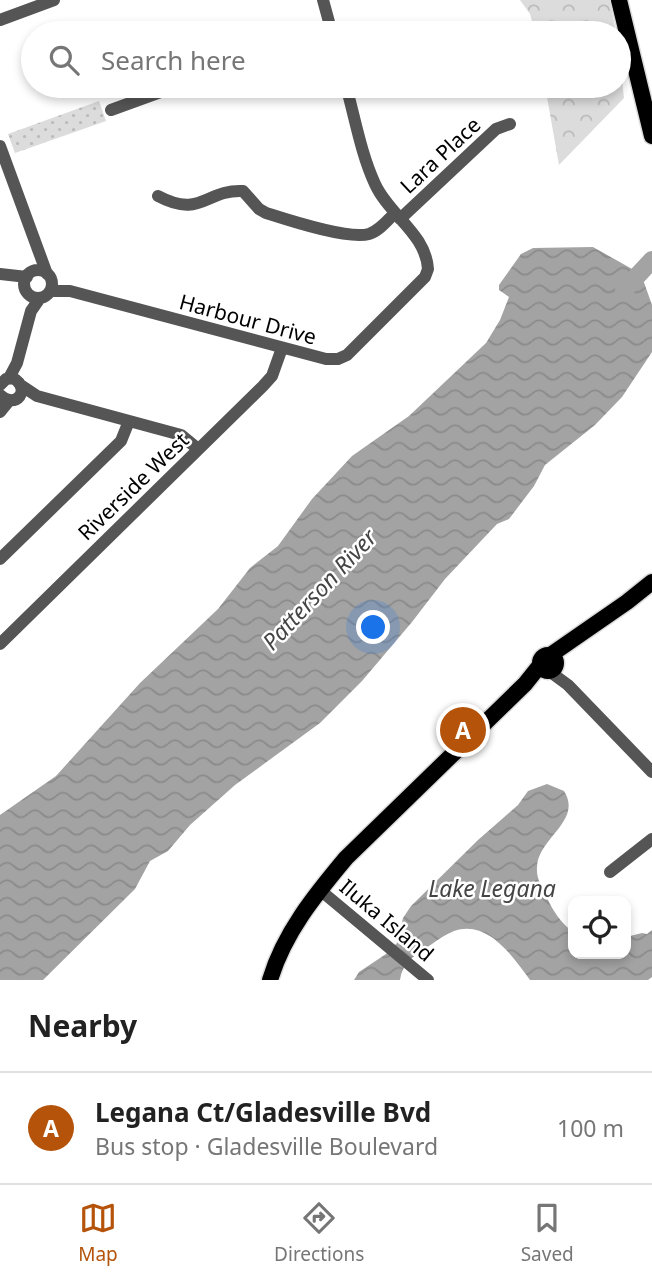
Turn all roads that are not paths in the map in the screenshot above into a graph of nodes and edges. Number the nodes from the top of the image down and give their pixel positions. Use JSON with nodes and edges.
{"nodes":[{"id":1,"x":54,"y":0,"type":"edge"},
{"id":2,"x":323,"y":0,"type":"edge"},
{"id":3,"x":619,"y":0,"type":"edge"},
{"id":4,"x":0,"y":20,"type":"edge"},
{"id":5,"x":329,"y":21,"type":"edge"},
{"id":6,"x":624,"y":21,"type":"edge"},
{"id":7,"x":631,"y":48,"type":"edge"},
{"id":8,"x":144,"y":98,"type":"edge"},
{"id":9,"x":353,"y":98,"type":"edge"},
{"id":10,"x":111,"y":110,"type":"dead end"},
{"id":11,"x":510,"y":124,"type":"dead end"},
{"id":12,"x":652,"y":136,"type":"edge"},
{"id":13,"x":0,"y":146,"type":"edge"},
{"id":14,"x":158,"y":196,"type":"dead end"},
{"id":15,"x":397,"y":216,"type":"junction"},
{"id":16,"x":3,"y":275,"type":"edge"},
{"id":17,"x":38,"y":284,"type":"junction"},
{"id":18,"x":282,"y":348,"type":"junction"},
{"id":19,"x":9,"y":387,"type":"edge"},
{"id":20,"x":0,"y":412,"type":"edge"},
{"id":21,"x":129,"y":421,"type":"junction"},
{"id":22,"x":198,"y":449,"type":"junction"},
{"id":23,"x":0,"y":559,"type":"edge"},
{"id":24,"x":652,"y":582,"type":"edge"},
{"id":25,"x":0,"y":644,"type":"edge"},
{"id":26,"x":550,"y":665,"type":"junction"},
{"id":27,"x":652,"y":772,"type":"edge"},
{"id":28,"x":652,"y":839,"type":"edge"},
{"id":29,"x":610,"y":872,"type":"dead end"},
{"id":30,"x":320,"y":890,"type":"junction"},
{"id":31,"x":270,"y":980,"type":"edge"},
{"id":32,"x":428,"y":980,"type":"edge"}],
"edges":[{"from":1,"to":4,"type":"street"},
{"from":2,"to":5,"type":"street"},
{"from":3,"to":6,"type":"main road"},
{"from":7,"to":12,"type":"main road"},
{"from":8,"to":10,"type":"street"},
{"from":9,"to":15,"type":"street","name":"Harbour Drive"},
{"from":11,"to":15,"type":"street","name":"Lara Place"},
{"from":13,"to":17,"type":"street"},
{"from":14,"to":15,"type":"street","name":"Lara Place"},
{"from":15,"to":18,"type":"street","name":"Harbour Drive"},
{"from":16,"to":17,"type":"street","name":"Harbour Drive"},
{"from":17,"to":18,"type":"street","name":"Harbour Drive"},
{"from":17,"to":19,"type":"street"},
{"from":18,"to":22,"type":"street","name":"Riverside West"},
{"from":19,"to":20,"type":"street"},
{"from":19,"to":21,"type":"street"},
{"from":21,"to":22,"type":"street"},
{"from":21,"to":23,"type":"street"},
{"from":22,"to":25,"type":"street","name":"Riverside West"},
{"from":24,"to":26,"type":"main road"},
{"from":26,"to":27,"type":"street"},
{"from":26,"to":30,"type":"main road"},
{"from":28,"to":29,"type":"street"},
{"from":30,"to":31,"type":"main road"},
{"from":30,"to":32,"type":"street","name":"Iluka Island"}]}
